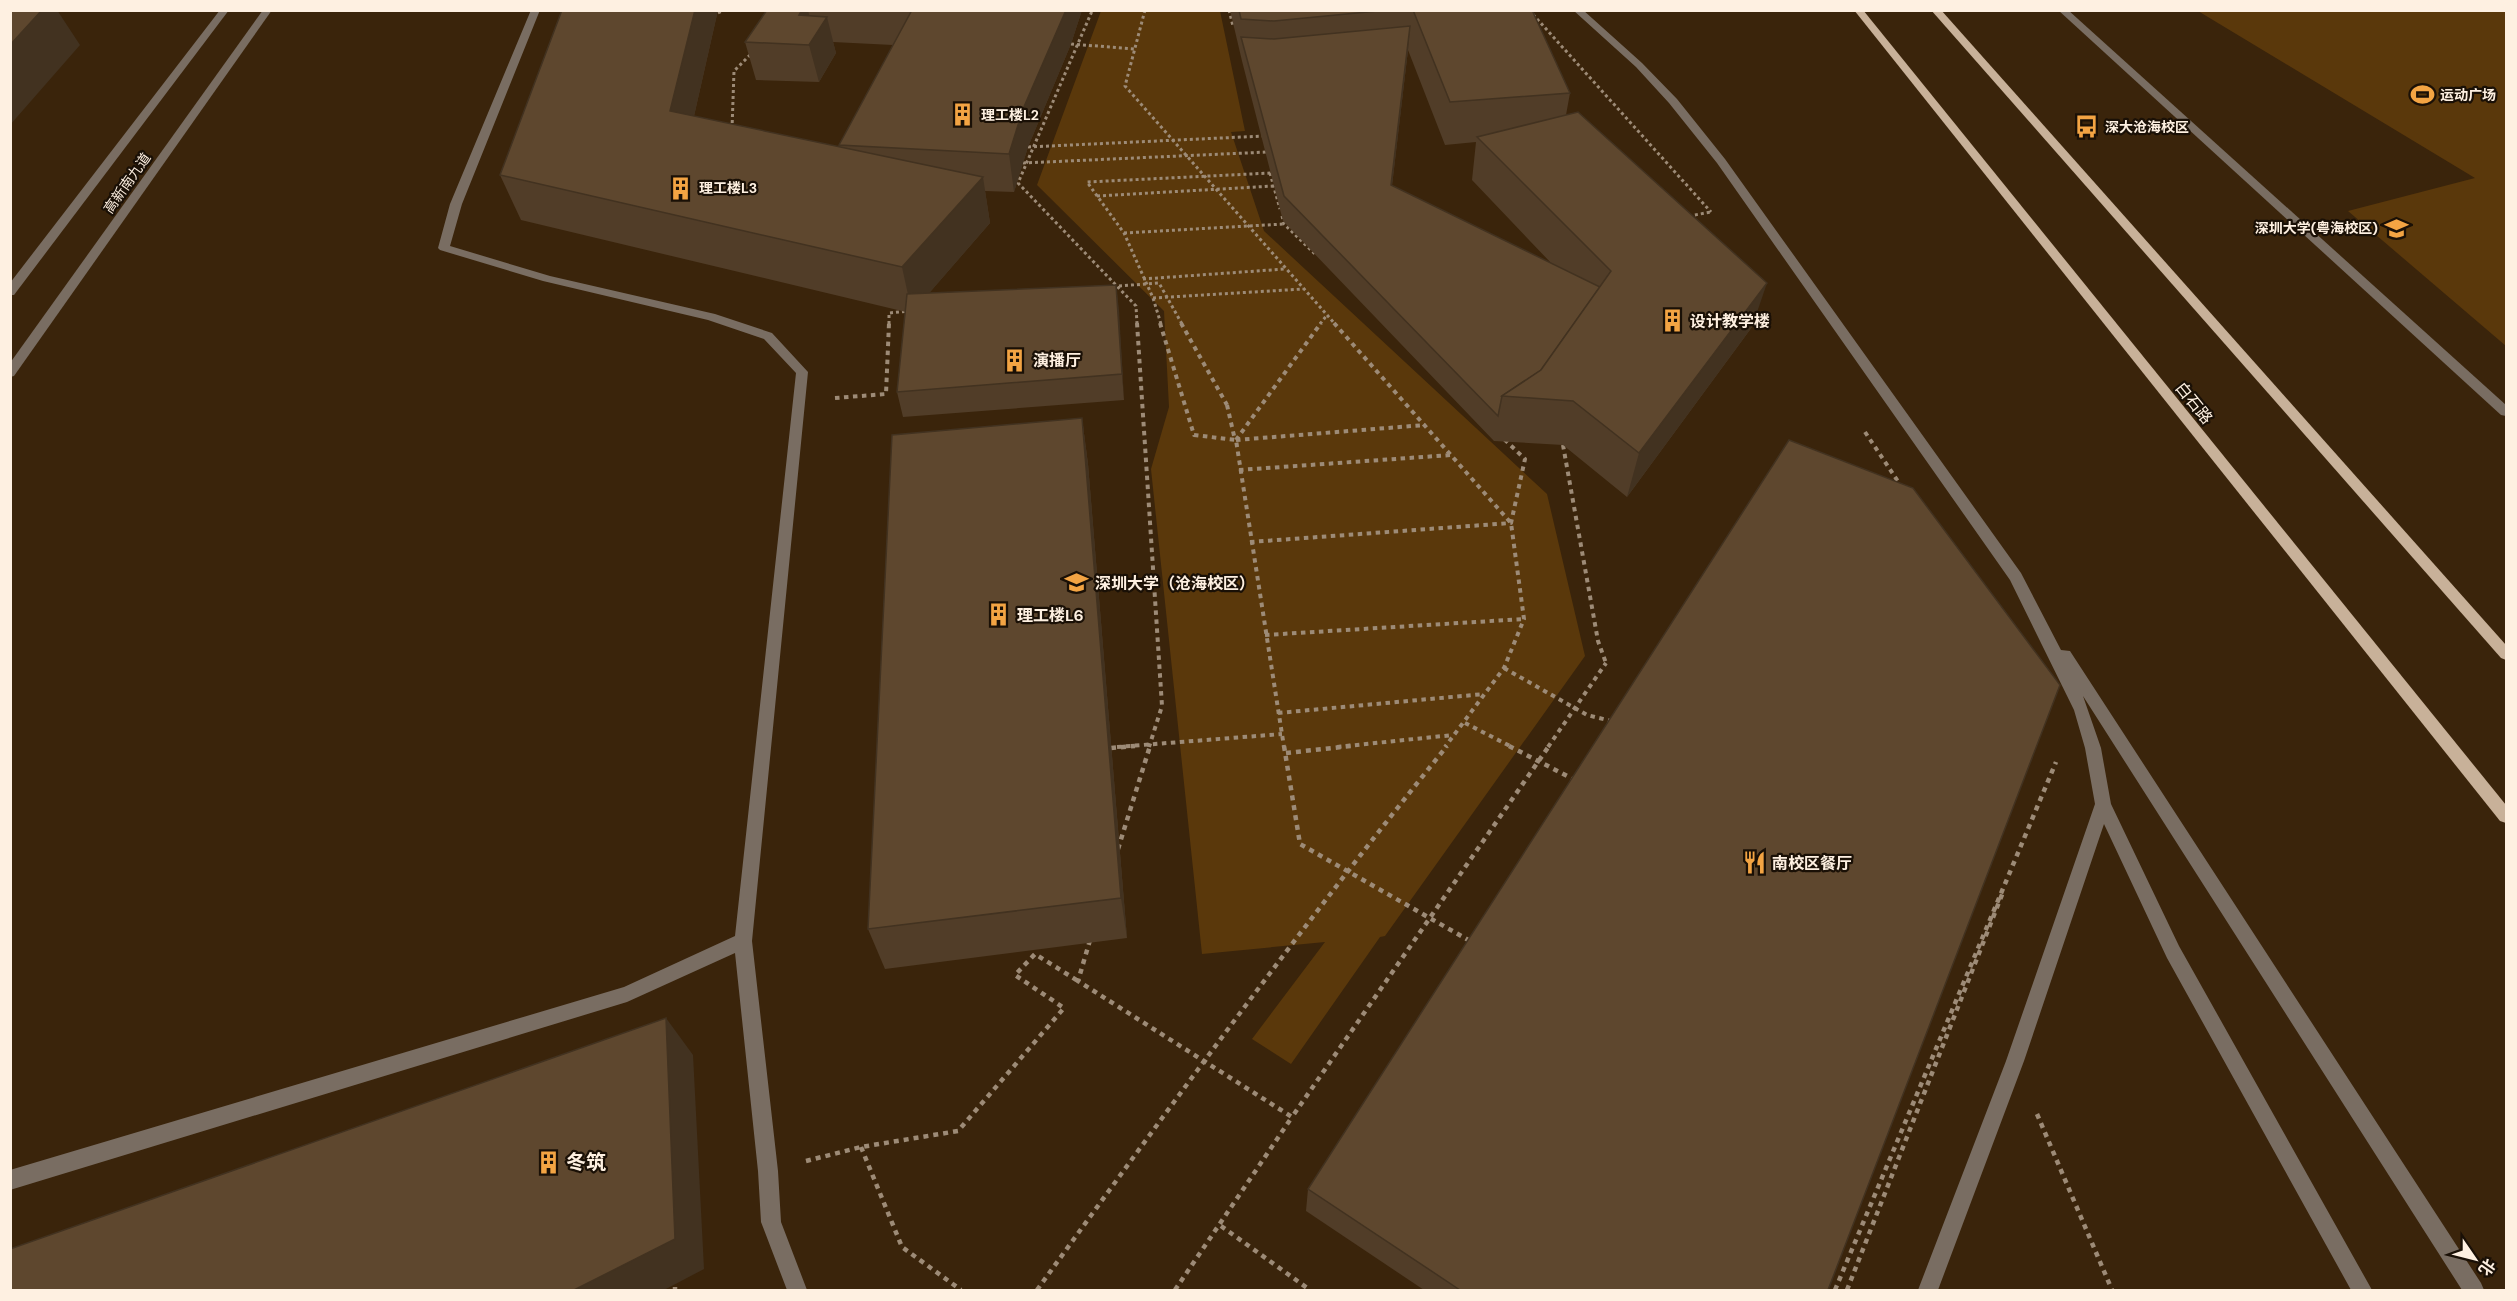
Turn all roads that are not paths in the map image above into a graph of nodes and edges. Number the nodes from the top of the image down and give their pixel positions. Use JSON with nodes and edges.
{"nodes":[{"id":1,"x":225,"y":10,"type":"edge"},
{"id":2,"x":268,"y":10,"type":"edge"},
{"id":3,"x":536,"y":10,"type":"edge"},
{"id":4,"x":1577,"y":10,"type":"edge"},
{"id":5,"x":1858,"y":10,"type":"edge"},
{"id":6,"x":1935,"y":10,"type":"edge"},
{"id":7,"x":2062,"y":10,"type":"edge"},
{"id":8,"x":10,"y":292,"type":"edge"},
{"id":9,"x":10,"y":373,"type":"edge"},
{"id":10,"x":2506,"y":412,"type":"edge"},
{"id":11,"x":2016,"y":577,"type":"junction"},
{"id":12,"x":2506,"y":654,"type":"edge"},
{"id":13,"x":2103,"y":804,"type":"junction"},
{"id":14,"x":2506,"y":816,"type":"edge"},
{"id":15,"x":743,"y":940,"type":"junction"},
{"id":16,"x":10,"y":1180,"type":"edge"},
{"id":17,"x":797,"y":1290,"type":"edge"},
{"id":18,"x":1928,"y":1290,"type":"edge"},
{"id":19,"x":2362,"y":1290,"type":"edge"},
{"id":20,"x":2474,"y":1290,"type":"edge"}],
"edges":[{"from":1,"to":8,"type":"street","name":"高新南九道"},
{"from":2,"to":9,"type":"street","name":"高新南九道"},
{"from":3,"to":15,"type":"street"},
{"from":4,"to":11,"type":"street"},
{"from":5,"to":14,"type":"main road","name":"白石路"},
{"from":6,"to":12,"type":"main road"},
{"from":7,"to":10,"type":"street"},
{"from":11,"to":13,"type":"street"},
{"from":11,"to":20,"type":"street"},
{"from":13,"to":18,"type":"street"},
{"from":13,"to":19,"type":"street"},
{"from":15,"to":16,"type":"street"},
{"from":15,"to":17,"type":"street"}]}
